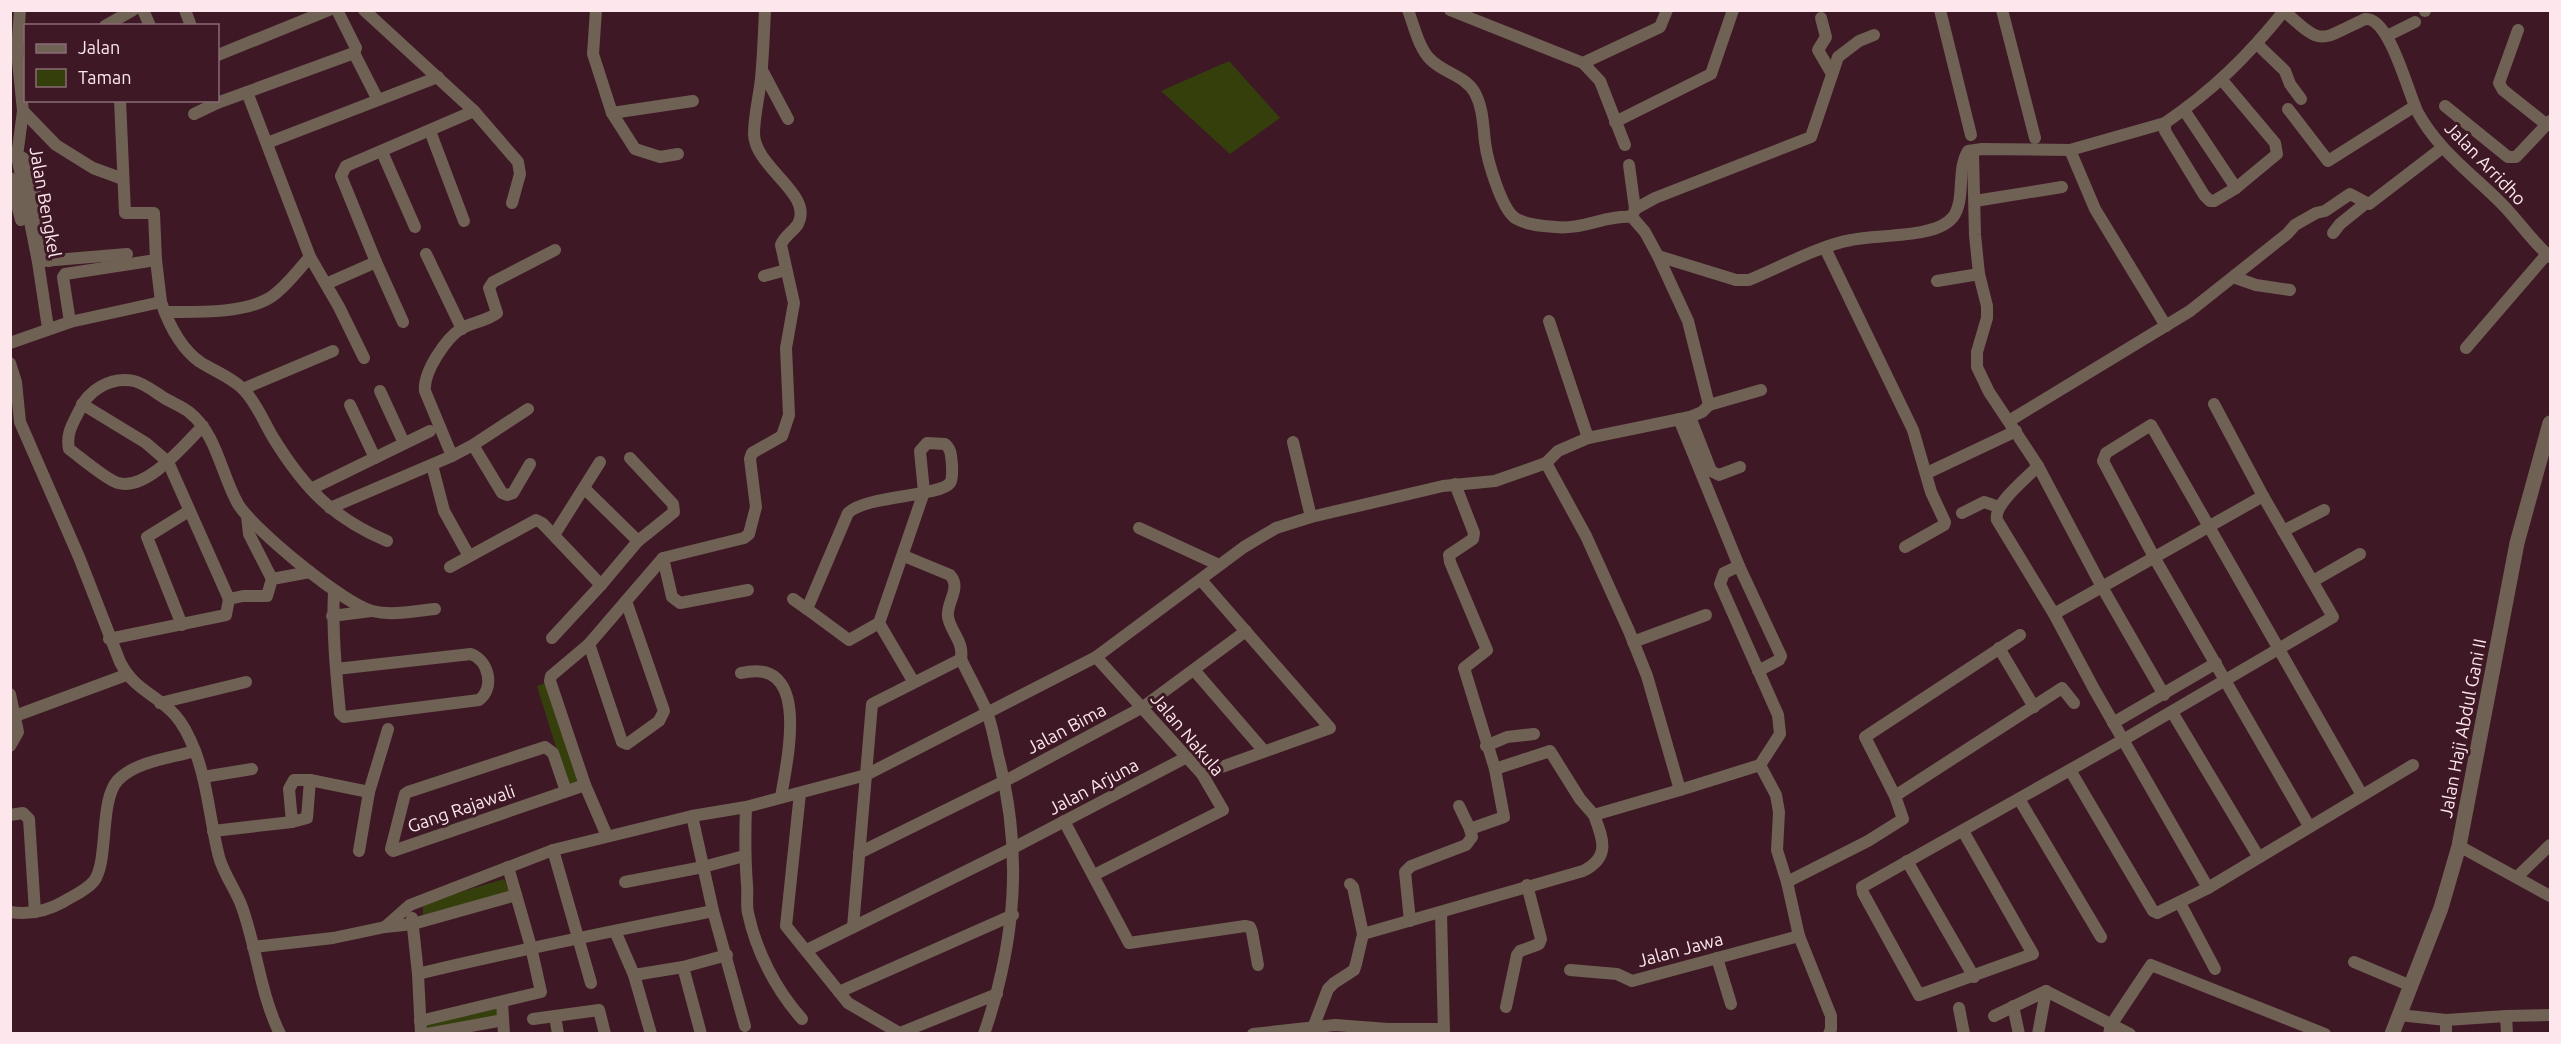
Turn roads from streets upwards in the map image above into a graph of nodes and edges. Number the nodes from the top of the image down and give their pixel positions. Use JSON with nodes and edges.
{"nodes":[{"id":1,"x":20,"y":10,"type":"edge"},
{"id":2,"x":133,"y":10,"type":"edge"},
{"id":3,"x":143,"y":10,"type":"edge"},
{"id":4,"x":329,"y":10,"type":"edge"},
{"id":5,"x":337,"y":10,"type":"edge"},
{"id":6,"x":364,"y":10,"type":"edge"},
{"id":7,"x":596,"y":10,"type":"edge"},
{"id":8,"x":765,"y":10,"type":"edge"},
{"id":9,"x":1408,"y":10,"type":"edge"},
{"id":10,"x":1450,"y":10,"type":"edge"},
{"id":11,"x":1667,"y":10,"type":"edge"},
{"id":12,"x":1733,"y":10,"type":"edge"},
{"id":13,"x":1940,"y":10,"type":"edge"},
{"id":14,"x":2002,"y":10,"type":"edge"},
{"id":15,"x":2283,"y":11,"type":"edge"},
{"id":16,"x":1821,"y":18,"type":"dead end"},
{"id":17,"x":2415,"y":22,"type":"dead end"},
{"id":18,"x":108,"y":24,"type":"edge"},
{"id":19,"x":149,"y":24,"type":"edge"},
{"id":20,"x":2518,"y":30,"type":"dead end"},
{"id":21,"x":1874,"y":35,"type":"dead end"},
{"id":22,"x":2386,"y":36,"type":"junction"},
{"id":23,"x":2257,"y":44,"type":"junction"},
{"id":24,"x":14,"y":51,"type":"edge"},
{"id":25,"x":354,"y":53,"type":"junction"},
{"id":26,"x":219,"y":55,"type":"edge"},
{"id":27,"x":1583,"y":63,"type":"junction"},
{"id":28,"x":762,"y":70,"type":"junction"},
{"id":29,"x":1832,"y":74,"type":"junction"},
{"id":30,"x":438,"y":77,"type":"junction"},
{"id":31,"x":2222,"y":80,"type":"junction"},
{"id":32,"x":247,"y":92,"type":"junction"},
{"id":33,"x":2301,"y":99,"type":"dead end"},
{"id":34,"x":378,"y":100,"type":"junction"},
{"id":35,"x":219,"y":101,"type":"edge"},
{"id":36,"x":693,"y":101,"type":"dead end"},
{"id":37,"x":120,"y":102,"type":"edge"},
{"id":38,"x":217,"y":102,"type":"edge"},
{"id":39,"x":2415,"y":106,"type":"junction"},
{"id":40,"x":2445,"y":106,"type":"dead end"},
{"id":41,"x":2184,"y":110,"type":"junction"},
{"id":42,"x":2288,"y":110,"type":"dead end"},
{"id":43,"x":23,"y":111,"type":"junction"},
{"id":44,"x":474,"y":111,"type":"junction"},
{"id":45,"x":612,"y":113,"type":"junction"},
{"id":46,"x":194,"y":114,"type":"dead end"},
{"id":47,"x":788,"y":119,"type":"dead end"},
{"id":48,"x":1615,"y":122,"type":"junction"},
{"id":49,"x":2164,"y":123,"type":"junction"},
{"id":50,"x":2548,"y":123,"type":"edge"},
{"id":51,"x":430,"y":131,"type":"junction"},
{"id":52,"x":1971,"y":135,"type":"dead end"},
{"id":53,"x":2035,"y":138,"type":"dead end"},
{"id":54,"x":267,"y":143,"type":"junction"},
{"id":55,"x":1625,"y":145,"type":"dead end"},
{"id":56,"x":2442,"y":148,"type":"junction"},
{"id":57,"x":2070,"y":150,"type":"junction"},
{"id":58,"x":1974,"y":151,"type":"junction"},
{"id":59,"x":382,"y":152,"type":"junction"},
{"id":60,"x":678,"y":154,"type":"dead end"},
{"id":61,"x":1629,"y":165,"type":"dead end"},
{"id":62,"x":10,"y":178,"type":"edge"},
{"id":63,"x":123,"y":179,"type":"junction"},
{"id":64,"x":2062,"y":188,"type":"dead end"},
{"id":65,"x":2236,"y":188,"type":"junction"},
{"id":66,"x":1976,"y":201,"type":"junction"},
{"id":67,"x":512,"y":203,"type":"dead end"},
{"id":68,"x":2366,"y":203,"type":"junction"},
{"id":69,"x":1634,"y":213,"type":"junction"},
{"id":70,"x":21,"y":220,"type":"dead end"},
{"id":71,"x":464,"y":221,"type":"dead end"},
{"id":72,"x":415,"y":227,"type":"dead end"},
{"id":73,"x":2333,"y":233,"type":"dead end"},
{"id":74,"x":1825,"y":249,"type":"junction"},
{"id":75,"x":555,"y":250,"type":"dead end"},
{"id":76,"x":127,"y":254,"type":"dead end"},
{"id":77,"x":426,"y":254,"type":"dead end"},
{"id":78,"x":1658,"y":256,"type":"junction"},
{"id":79,"x":2549,"y":256,"type":"edge"},
{"id":80,"x":310,"y":257,"type":"junction"},
{"id":81,"x":156,"y":260,"type":"junction"},
{"id":82,"x":44,"y":261,"type":"junction"},
{"id":83,"x":376,"y":262,"type":"junction"},
{"id":84,"x":786,"y":270,"type":"junction"},
{"id":85,"x":1979,"y":274,"type":"junction"},
{"id":86,"x":764,"y":276,"type":"dead end"},
{"id":87,"x":2233,"y":277,"type":"junction"},
{"id":88,"x":1937,"y":281,"type":"dead end"},
{"id":89,"x":326,"y":284,"type":"junction"},
{"id":90,"x":2290,"y":290,"type":"dead end"},
{"id":91,"x":163,"y":307,"type":"junction"},
{"id":92,"x":1549,"y":321,"type":"dead end"},
{"id":93,"x":70,"y":322,"type":"junction"},
{"id":94,"x":403,"y":322,"type":"dead end"},
{"id":95,"x":2166,"y":326,"type":"junction"},
{"id":96,"x":48,"y":328,"type":"junction"},
{"id":97,"x":462,"y":329,"type":"junction"},
{"id":98,"x":10,"y":343,"type":"edge"},
{"id":99,"x":2466,"y":348,"type":"dead end"},
{"id":100,"x":333,"y":351,"type":"dead end"},
{"id":101,"x":364,"y":358,"type":"dead end"},
{"id":102,"x":10,"y":363,"type":"edge"},
{"id":103,"x":243,"y":389,"type":"junction"},
{"id":104,"x":1761,"y":390,"type":"dead end"},
{"id":105,"x":380,"y":391,"type":"dead end"},
{"id":106,"x":82,"y":404,"type":"junction"},
{"id":107,"x":2214,"y":404,"type":"dead end"},
{"id":108,"x":350,"y":405,"type":"dead end"},
{"id":109,"x":1709,"y":405,"type":"junction"},
{"id":110,"x":528,"y":410,"type":"dead end"},
{"id":111,"x":1685,"y":418,"type":"junction"},
{"id":112,"x":2550,"y":423,"type":"edge"},
{"id":113,"x":203,"y":426,"type":"junction"},
{"id":114,"x":2012,"y":426,"type":"junction"},
{"id":115,"x":430,"y":431,"type":"dead end"},
{"id":116,"x":1588,"y":438,"type":"junction"},
{"id":117,"x":1293,"y":442,"type":"dead end"},
{"id":118,"x":404,"y":443,"type":"junction"},
{"id":119,"x":473,"y":445,"type":"junction"},
{"id":120,"x":452,"y":456,"type":"junction"},
{"id":121,"x":375,"y":458,"type":"junction"},
{"id":122,"x":630,"y":458,"type":"dead end"},
{"id":123,"x":168,"y":462,"type":"junction"},
{"id":124,"x":600,"y":462,"type":"dead end"},
{"id":125,"x":1546,"y":463,"type":"junction"},
{"id":126,"x":530,"y":464,"type":"dead end"},
{"id":127,"x":432,"y":465,"type":"junction"},
{"id":128,"x":2038,"y":466,"type":"junction"},
{"id":129,"x":1740,"y":467,"type":"dead end"},
{"id":130,"x":1927,"y":473,"type":"junction"},
{"id":131,"x":1455,"y":484,"type":"junction"},
{"id":132,"x":584,"y":488,"type":"junction"},
{"id":133,"x":311,"y":489,"type":"junction"},
{"id":134,"x":2263,"y":496,"type":"junction"},
{"id":135,"x":1999,"y":507,"type":"junction"},
{"id":136,"x":330,"y":508,"type":"junction"},
{"id":137,"x":2324,"y":510,"type":"dead end"},
{"id":138,"x":189,"y":511,"type":"junction"},
{"id":139,"x":1962,"y":513,"type":"dead end"},
{"id":140,"x":247,"y":516,"type":"junction"},
{"id":141,"x":1311,"y":517,"type":"junction"},
{"id":142,"x":2209,"y":526,"type":"junction"},
{"id":143,"x":1139,"y":528,"type":"dead end"},
{"id":144,"x":2283,"y":531,"type":"junction"},
{"id":145,"x":554,"y":535,"type":"junction"},
{"id":146,"x":387,"y":541,"type":"dead end"},
{"id":147,"x":638,"y":541,"type":"junction"},
{"id":148,"x":1905,"y":547,"type":"dead end"},
{"id":149,"x":2360,"y":554,"type":"dead end"},
{"id":150,"x":904,"y":555,"type":"junction"},
{"id":151,"x":469,"y":556,"type":"junction"},
{"id":152,"x":2154,"y":557,"type":"junction"},
{"id":153,"x":663,"y":558,"type":"junction"},
{"id":154,"x":1219,"y":565,"type":"junction"},
{"id":155,"x":1739,"y":566,"type":"junction"},
{"id":156,"x":450,"y":567,"type":"dead end"},
{"id":157,"x":310,"y":572,"type":"junction"},
{"id":158,"x":272,"y":579,"type":"junction"},
{"id":159,"x":1201,"y":580,"type":"junction"},
{"id":160,"x":2313,"y":581,"type":"junction"},
{"id":161,"x":601,"y":585,"type":"junction"},
{"id":162,"x":2102,"y":587,"type":"junction"},
{"id":163,"x":748,"y":590,"type":"dead end"},
{"id":164,"x":333,"y":591,"type":"junction"},
{"id":165,"x":229,"y":599,"type":"junction"},
{"id":166,"x":793,"y":599,"type":"dead end"},
{"id":167,"x":626,"y":601,"type":"junction"},
{"id":168,"x":435,"y":609,"type":"dead end"},
{"id":169,"x":807,"y":609,"type":"junction"},
{"id":170,"x":371,"y":611,"type":"junction"},
{"id":171,"x":2054,"y":614,"type":"junction"},
{"id":172,"x":1706,"y":615,"type":"dead end"},
{"id":173,"x":332,"y":616,"type":"junction"},
{"id":174,"x":879,"y":623,"type":"junction"},
{"id":175,"x":182,"y":625,"type":"junction"},
{"id":176,"x":1245,"y":630,"type":"junction"},
{"id":177,"x":2020,"y":635,"type":"dead end"},
{"id":178,"x":552,"y":638,"type":"dead end"},
{"id":179,"x":109,"y":639,"type":"junction"},
{"id":180,"x":1633,"y":642,"type":"junction"},
{"id":181,"x":590,"y":644,"type":"junction"},
{"id":182,"x":1999,"y":648,"type":"junction"},
{"id":183,"x":2279,"y":649,"type":"junction"},
{"id":184,"x":1096,"y":657,"type":"junction"},
{"id":185,"x":961,"y":658,"type":"junction"},
{"id":186,"x":2216,"y":663,"type":"junction"},
{"id":187,"x":336,"y":669,"type":"junction"},
{"id":188,"x":1194,"y":670,"type":"junction"},
{"id":189,"x":1758,"y":670,"type":"junction"},
{"id":190,"x":741,"y":673,"type":"dead end"},
{"id":191,"x":126,"y":675,"type":"junction"},
{"id":192,"x":913,"y":681,"type":"junction"},
{"id":193,"x":2225,"y":681,"type":"junction"},
{"id":194,"x":246,"y":682,"type":"dead end"},
{"id":195,"x":10,"y":694,"type":"edge"},
{"id":196,"x":2164,"y":695,"type":"junction"},
{"id":197,"x":160,"y":703,"type":"junction"},
{"id":198,"x":2074,"y":703,"type":"dead end"},
{"id":199,"x":1143,"y":707,"type":"junction"},
{"id":200,"x":2034,"y":707,"type":"junction"},
{"id":201,"x":2172,"y":712,"type":"junction"},
{"id":202,"x":987,"y":713,"type":"junction"},
{"id":203,"x":15,"y":716,"type":"junction"},
{"id":204,"x":2113,"y":723,"type":"junction"},
{"id":205,"x":388,"y":729,"type":"dead end"},
{"id":206,"x":1534,"y":734,"type":"dead end"},
{"id":207,"x":2123,"y":740,"type":"junction"},
{"id":208,"x":10,"y":746,"type":"edge"},
{"id":209,"x":1486,"y":746,"type":"junction"},
{"id":210,"x":195,"y":751,"type":"junction"},
{"id":211,"x":1264,"y":751,"type":"junction"},
{"id":212,"x":1187,"y":757,"type":"junction"},
{"id":213,"x":1760,"y":765,"type":"junction"},
{"id":214,"x":2413,"y":765,"type":"dead end"},
{"id":215,"x":252,"y":769,"type":"dead end"},
{"id":216,"x":1495,"y":770,"type":"junction"},
{"id":217,"x":2070,"y":770,"type":"junction"},
{"id":218,"x":1202,"y":774,"type":"junction"},
{"id":219,"x":866,"y":775,"type":"junction"},
{"id":220,"x":310,"y":780,"type":"junction"},
{"id":221,"x":204,"y":781,"type":"junction"},
{"id":222,"x":1005,"y":781,"type":"junction"},
{"id":223,"x":585,"y":785,"type":"junction"},
{"id":224,"x":1680,"y":790,"type":"junction"},
{"id":225,"x":566,"y":791,"type":"junction"},
{"id":226,"x":369,"y":792,"type":"junction"},
{"id":227,"x":800,"y":793,"type":"junction"},
{"id":228,"x":2362,"y":795,"type":"junction"},
{"id":229,"x":1895,"y":796,"type":"junction"},
{"id":230,"x":781,"y":797,"type":"junction"},
{"id":231,"x":2019,"y":799,"type":"junction"},
{"id":232,"x":1459,"y":806,"type":"dead end"},
{"id":233,"x":746,"y":807,"type":"junction"},
{"id":234,"x":10,"y":814,"type":"edge"},
{"id":235,"x":1594,"y":815,"type":"junction"},
{"id":236,"x":692,"y":816,"type":"junction"},
{"id":237,"x":1064,"y":821,"type":"junction"},
{"id":238,"x":292,"y":822,"type":"junction"},
{"id":239,"x":2309,"y":826,"type":"junction"},
{"id":240,"x":1470,"y":829,"type":"junction"},
{"id":241,"x":213,"y":831,"type":"junction"},
{"id":242,"x":1963,"y":831,"type":"junction"},
{"id":243,"x":606,"y":833,"type":"junction"},
{"id":244,"x":2550,"y":845,"type":"edge"},
{"id":245,"x":2459,"y":846,"type":"junction"},
{"id":246,"x":1015,"y":848,"type":"junction"},
{"id":247,"x":554,"y":850,"type":"junction"},
{"id":248,"x":359,"y":851,"type":"dead end"},
{"id":249,"x":859,"y":853,"type":"junction"},
{"id":250,"x":744,"y":856,"type":"junction"},
{"id":251,"x":2258,"y":856,"type":"junction"},
{"id":252,"x":1907,"y":861,"type":"junction"},
{"id":253,"x":508,"y":867,"type":"junction"},
{"id":254,"x":703,"y":867,"type":"junction"},
{"id":255,"x":1094,"y":875,"type":"junction"},
{"id":256,"x":2517,"y":877,"type":"junction"},
{"id":257,"x":625,"y":882,"type":"dead end"},
{"id":258,"x":1787,"y":882,"type":"junction"},
{"id":259,"x":1350,"y":884,"type":"dead end"},
{"id":260,"x":1527,"y":885,"type":"junction"},
{"id":261,"x":2208,"y":888,"type":"junction"},
{"id":262,"x":516,"y":896,"type":"junction"},
{"id":263,"x":2550,"y":896,"type":"edge"},
{"id":264,"x":2180,"y":903,"type":"junction"},
{"id":265,"x":410,"y":905,"type":"junction"},
{"id":266,"x":713,"y":911,"type":"junction"},
{"id":267,"x":10,"y":912,"type":"edge"},
{"id":268,"x":35,"y":912,"type":"junction"},
{"id":269,"x":1441,"y":912,"type":"junction"},
{"id":270,"x":1012,"y":915,"type":"junction"},
{"id":271,"x":1410,"y":921,"type":"junction"},
{"id":272,"x":413,"y":924,"type":"junction"},
{"id":273,"x":385,"y":927,"type":"junction"},
{"id":274,"x":853,"y":927,"type":"junction"},
{"id":275,"x":615,"y":931,"type":"junction"},
{"id":276,"x":1363,"y":934,"type":"junction"},
{"id":277,"x":1799,"y":936,"type":"junction"},
{"id":278,"x":2101,"y":937,"type":"dead end"},
{"id":279,"x":578,"y":939,"type":"junction"},
{"id":280,"x":531,"y":946,"type":"junction"},
{"id":281,"x":253,"y":947,"type":"junction"},
{"id":282,"x":807,"y":950,"type":"junction"},
{"id":283,"x":727,"y":955,"type":"junction"},
{"id":284,"x":1717,"y":958,"type":"junction"},
{"id":285,"x":2354,"y":962,"type":"dead end"},
{"id":286,"x":1258,"y":965,"type":"dead end"},
{"id":287,"x":682,"y":967,"type":"junction"},
{"id":288,"x":2215,"y":969,"type":"dead end"},
{"id":289,"x":1570,"y":970,"type":"dead end"},
{"id":290,"x":418,"y":974,"type":"junction"},
{"id":291,"x":634,"y":975,"type":"junction"},
{"id":292,"x":1974,"y":976,"type":"junction"},
{"id":293,"x":591,"y":983,"type":"dead end"},
{"id":294,"x":2411,"y":986,"type":"junction"},
{"id":295,"x":2046,"y":991,"type":"junction"},
{"id":296,"x":839,"y":992,"type":"junction"},
{"id":297,"x":998,"y":994,"type":"junction"},
{"id":298,"x":502,"y":1002,"type":"junction"},
{"id":299,"x":1731,"y":1004,"type":"dead end"},
{"id":300,"x":2013,"y":1006,"type":"junction"},
{"id":301,"x":1506,"y":1007,"type":"dead end"},
{"id":302,"x":1959,"y":1008,"type":"dead end"},
{"id":303,"x":2399,"y":1015,"type":"junction"},
{"id":304,"x":2550,"y":1015,"type":"edge"},
{"id":305,"x":555,"y":1016,"type":"junction"},
{"id":306,"x":1994,"y":1016,"type":"dead end"},
{"id":307,"x":2506,"y":1016,"type":"junction"},
{"id":308,"x":533,"y":1019,"type":"dead end"},
{"id":309,"x":802,"y":1019,"type":"dead end"},
{"id":310,"x":503,"y":1020,"type":"junction"},
{"id":311,"x":2446,"y":1020,"type":"junction"},
{"id":312,"x":745,"y":1026,"type":"dead end"},
{"id":313,"x":421,"y":1027,"type":"edge"},
{"id":314,"x":2110,"y":1029,"type":"edge"},
{"id":315,"x":1315,"y":1031,"type":"edge"},
{"id":316,"x":1444,"y":1031,"type":"edge"},
{"id":317,"x":900,"y":1033,"type":"edge"},
{"id":318,"x":280,"y":1034,"type":"edge"},
{"id":319,"x":427,"y":1034,"type":"edge"},
{"id":320,"x":504,"y":1034,"type":"edge"},
{"id":321,"x":558,"y":1034,"type":"edge"},
{"id":322,"x":605,"y":1034,"type":"edge"},
{"id":323,"x":651,"y":1034,"type":"edge"},
{"id":324,"x":701,"y":1034,"type":"edge"},
{"id":325,"x":984,"y":1034,"type":"edge"},
{"id":326,"x":1253,"y":1034,"type":"edge"},
{"id":327,"x":1829,"y":1034,"type":"edge"},
{"id":328,"x":1964,"y":1034,"type":"edge"},
{"id":329,"x":2019,"y":1034,"type":"edge"},
{"id":330,"x":2038,"y":1034,"type":"edge"},
{"id":331,"x":2130,"y":1034,"type":"edge"},
{"id":332,"x":2325,"y":1034,"type":"edge"},
{"id":333,"x":2392,"y":1034,"type":"edge"},
{"id":334,"x":2446,"y":1034,"type":"edge"},
{"id":335,"x":2507,"y":1034,"type":"edge"}],
"edges":[{"from":1,"to":24,"type":"street","name":"Jalan Bengkel"},
{"from":2,"to":18,"type":"street"},
{"from":3,"to":19,"type":"street"},
{"from":4,"to":26,"type":"street"},
{"from":5,"to":25,"type":"street"},
{"from":6,"to":30,"type":"street"},
{"from":7,"to":45,"type":"street"},
{"from":8,"to":28,"type":"street"},
{"from":9,"to":69,"type":"street"},
{"from":10,"to":27,"type":"street"},
{"from":11,"to":27,"type":"street"},
{"from":12,"to":48,"type":"street"},
{"from":13,"to":52,"type":"street"},
{"from":14,"to":53,"type":"street"},
{"from":15,"to":22,"type":"street"},
{"from":15,"to":23,"type":"street"},
{"from":16,"to":29,"type":"street"},
{"from":17,"to":22,"type":"street"},
{"from":20,"to":50,"type":"street"},
{"from":21,"to":29,"type":"street"},
{"from":22,"to":39,"type":"street","name":"Jalan Arridho"},
{"from":23,"to":31,"type":"street"},
{"from":23,"to":33,"type":"street"},
{"from":24,"to":43,"type":"street","name":"Jalan Bengkel"},
{"from":25,"to":32,"type":"street"},
{"from":25,"to":34,"type":"street"},
{"from":27,"to":48,"type":"street"},
{"from":28,"to":47,"type":"street"},
{"from":28,"to":84,"type":"street"},
{"from":29,"to":69,"type":"street"},
{"from":30,"to":34,"type":"street"},
{"from":30,"to":44,"type":"street"},
{"from":31,"to":41,"type":"street"},
{"from":31,"to":65,"type":"street"},
{"from":32,"to":35,"type":"street"},
{"from":32,"to":54,"type":"street"},
{"from":34,"to":54,"type":"street"},
{"from":36,"to":45,"type":"street"},
{"from":37,"to":63,"type":"street"},
{"from":38,"to":46,"type":"street"},
{"from":39,"to":42,"type":"street"},
{"from":39,"to":56,"type":"street","name":"Jalan Arridho"},
{"from":40,"to":50,"type":"street"},
{"from":41,"to":49,"type":"street"},
{"from":41,"to":65,"type":"street"},
{"from":43,"to":63,"type":"street"},
{"from":43,"to":82,"type":"street","name":"Jalan Bengkel"},
{"from":44,"to":51,"type":"street"},
{"from":44,"to":67,"type":"street"},
{"from":45,"to":60,"type":"street"},
{"from":48,"to":55,"type":"street"},
{"from":49,"to":57,"type":"street"},
{"from":49,"to":65,"type":"street"},
{"from":51,"to":59,"type":"street"},
{"from":51,"to":71,"type":"street"},
{"from":54,"to":80,"type":"street"},
{"from":56,"to":68,"type":"street"},
{"from":56,"to":79,"type":"street","name":"Jalan Arridho"},
{"from":57,"to":58,"type":"street"},
{"from":57,"to":95,"type":"street"},
{"from":58,"to":66,"type":"street"},
{"from":58,"to":74,"type":"street"},
{"from":59,"to":72,"type":"street"},
{"from":59,"to":83,"type":"street"},
{"from":61,"to":69,"type":"street"},
{"from":62,"to":70,"type":"street"},
{"from":63,"to":81,"type":"street"},
{"from":64,"to":66,"type":"street"},
{"from":66,"to":85,"type":"street"},
{"from":68,"to":73,"type":"street"},
{"from":68,"to":87,"type":"street"},
{"from":69,"to":78,"type":"street"},
{"from":74,"to":78,"type":"street"},
{"from":74,"to":130,"type":"street"},
{"from":75,"to":97,"type":"street"},
{"from":76,"to":82,"type":"street"},
{"from":77,"to":97,"type":"street"},
{"from":78,"to":109,"type":"street"},
{"from":79,"to":99,"type":"street"},
{"from":80,"to":89,"type":"street"},
{"from":80,"to":91,"type":"street"},
{"from":81,"to":91,"type":"street"},
{"from":81,"to":93,"type":"street"},
{"from":82,"to":96,"type":"street","name":"Jalan Bengkel"},
{"from":83,"to":89,"type":"street"},
{"from":83,"to":94,"type":"street"},
{"from":84,"to":86,"type":"street"},
{"from":84,"to":153,"type":"street"},
{"from":85,"to":88,"type":"street"},
{"from":85,"to":114,"type":"street"},
{"from":87,"to":90,"type":"street"},
{"from":87,"to":95,"type":"street"},
{"from":89,"to":101,"type":"street"},
{"from":91,"to":93,"type":"street"},
{"from":91,"to":103,"type":"street"},
{"from":92,"to":116,"type":"street"},
{"from":93,"to":96,"type":"street"},
{"from":95,"to":114,"type":"street"},
{"from":96,"to":98,"type":"street"},
{"from":97,"to":120,"type":"street"},
{"from":100,"to":103,"type":"street"},
{"from":102,"to":179,"type":"street"},
{"from":103,"to":133,"type":"street"},
{"from":104,"to":109,"type":"street"},
{"from":105,"to":118,"type":"street"},
{"from":106,"to":113,"type":"street"},
{"from":106,"to":123,"type":"street"},
{"from":106,"to":123,"type":"street"},
{"from":107,"to":134,"type":"street"},
{"from":108,"to":121,"type":"street"},
{"from":109,"to":111,"type":"street"},
{"from":110,"to":119,"type":"street"},
{"from":111,"to":116,"type":"street"},
{"from":111,"to":129,"type":"street"},
{"from":111,"to":155,"type":"street"},
{"from":112,"to":245,"type":"street","name":"Jalan Haji Abdul Gani II"},
{"from":113,"to":123,"type":"street"},
{"from":113,"to":140,"type":"street"},
{"from":114,"to":128,"type":"street"},
{"from":114,"to":130,"type":"street"},
{"from":115,"to":118,"type":"street"},
{"from":116,"to":125,"type":"street"},
{"from":117,"to":141,"type":"street"},
{"from":118,"to":121,"type":"street"},
{"from":119,"to":120,"type":"street"},
{"from":119,"to":126,"type":"street"},
{"from":120,"to":127,"type":"street"},
{"from":121,"to":133,"type":"street"},
{"from":122,"to":147,"type":"street"},
{"from":123,"to":138,"type":"street"},
{"from":124,"to":132,"type":"street"},
{"from":125,"to":131,"type":"street"},
{"from":125,"to":180,"type":"street"},
{"from":127,"to":136,"type":"street"},
{"from":127,"to":151,"type":"street"},
{"from":128,"to":135,"type":"street"},
{"from":128,"to":162,"type":"street"},
{"from":130,"to":148,"type":"street"},
{"from":131,"to":141,"type":"street"},
{"from":131,"to":209,"type":"street"},
{"from":132,"to":145,"type":"street"},
{"from":132,"to":147,"type":"street"},
{"from":133,"to":136,"type":"street"},
{"from":134,"to":142,"type":"street"},
{"from":134,"to":144,"type":"street"},
{"from":135,"to":139,"type":"street"},
{"from":135,"to":171,"type":"street"},
{"from":136,"to":146,"type":"street"},
{"from":137,"to":144,"type":"street"},
{"from":138,"to":165,"type":"street"},
{"from":138,"to":175,"type":"street"},
{"from":140,"to":157,"type":"street"},
{"from":140,"to":158,"type":"street"},
{"from":141,"to":154,"type":"street"},
{"from":142,"to":152,"type":"street"},
{"from":142,"to":152,"type":"street"},
{"from":142,"to":183,"type":"street"},
{"from":143,"to":154,"type":"street"},
{"from":144,"to":160,"type":"street"},
{"from":145,"to":151,"type":"street"},
{"from":145,"to":161,"type":"street"},
{"from":147,"to":161,"type":"street"},
{"from":149,"to":160,"type":"street"},
{"from":150,"to":169,"type":"street"},
{"from":150,"to":174,"type":"street"},
{"from":150,"to":185,"type":"street"},
{"from":151,"to":156,"type":"street"},
{"from":152,"to":162,"type":"street"},
{"from":152,"to":186,"type":"street"},
{"from":153,"to":163,"type":"street"},
{"from":153,"to":167,"type":"street"},
{"from":154,"to":159,"type":"street"},
{"from":155,"to":189,"type":"street"},
{"from":155,"to":189,"type":"street"},
{"from":157,"to":158,"type":"street"},
{"from":157,"to":164,"type":"street"},
{"from":158,"to":165,"type":"street"},
{"from":159,"to":176,"type":"street"},
{"from":159,"to":184,"type":"street"},
{"from":160,"to":183,"type":"street"},
{"from":161,"to":178,"type":"street"},
{"from":162,"to":171,"type":"street"},
{"from":162,"to":196,"type":"street"},
{"from":164,"to":170,"type":"street"},
{"from":164,"to":173,"type":"street"},
{"from":165,"to":175,"type":"street"},
{"from":166,"to":169,"type":"street"},
{"from":167,"to":181,"type":"street"},
{"from":167,"to":181,"type":"street"},
{"from":168,"to":170,"type":"street"},
{"from":169,"to":174,"type":"street"},
{"from":170,"to":173,"type":"street"},
{"from":171,"to":204,"type":"street"},
{"from":172,"to":180,"type":"street"},
{"from":173,"to":187,"type":"street"},
{"from":174,"to":192,"type":"street"},
{"from":175,"to":179,"type":"street"},
{"from":176,"to":188,"type":"street","name":"Jalan Bima"},
{"from":176,"to":211,"type":"street"},
{"from":177,"to":182,"type":"street"},
{"from":179,"to":191,"type":"street"},
{"from":180,"to":224,"type":"street"},
{"from":181,"to":223,"type":"street"},
{"from":182,"to":200,"type":"street"},
{"from":182,"to":229,"type":"street"},
{"from":183,"to":193,"type":"street"},
{"from":183,"to":228,"type":"street"},
{"from":184,"to":199,"type":"street","name":"Jalan Nakula"},
{"from":184,"to":202,"type":"street"},
{"from":185,"to":192,"type":"street"},
{"from":185,"to":202,"type":"street"},
{"from":186,"to":193,"type":"street"},
{"from":186,"to":196,"type":"street"},
{"from":187,"to":187,"type":"street"},
{"from":188,"to":199,"type":"street","name":"Jalan Bima"},
{"from":188,"to":211,"type":"street"},
{"from":189,"to":213,"type":"street"},
{"from":190,"to":230,"type":"street"},
{"from":191,"to":197,"type":"street"},
{"from":191,"to":203,"type":"street"},
{"from":192,"to":219,"type":"street"},
{"from":193,"to":201,"type":"street"},
{"from":193,"to":239,"type":"street"},
{"from":194,"to":197,"type":"street"},
{"from":195,"to":203,"type":"street"},
{"from":196,"to":204,"type":"street"},
{"from":197,"to":210,"type":"street"},
{"from":198,"to":200,"type":"street"},
{"from":199,"to":212,"type":"street","name":"Jalan Nakula"},
{"from":199,"to":222,"type":"street","name":"Jalan Bima"},
{"from":200,"to":229,"type":"street"},
{"from":201,"to":207,"type":"street"},
{"from":201,"to":251,"type":"street"},
{"from":202,"to":219,"type":"street"},
{"from":202,"to":222,"type":"street"},
{"from":203,"to":208,"type":"street"},
{"from":204,"to":207,"type":"street"},
{"from":205,"to":226,"type":"street"},
{"from":206,"to":209,"type":"street"},
{"from":207,"to":217,"type":"street"},
{"from":207,"to":261,"type":"street"},
{"from":209,"to":216,"type":"street"},
{"from":210,"to":221,"type":"street"},
{"from":210,"to":268,"type":"street"},
{"from":211,"to":218,"type":"street"},
{"from":212,"to":218,"type":"street","name":"Jalan Nakula"},
{"from":212,"to":237,"type":"street","name":"Jalan Arjuna"},
{"from":213,"to":224,"type":"street"},
{"from":213,"to":258,"type":"street"},
{"from":214,"to":228,"type":"street"},
{"from":215,"to":221,"type":"street"},
{"from":216,"to":235,"type":"street"},
{"from":216,"to":240,"type":"street"},
{"from":217,"to":231,"type":"street"},
{"from":217,"to":264,"type":"street"},
{"from":218,"to":255,"type":"street","name":"Jalan Nakula"},
{"from":219,"to":227,"type":"street"},
{"from":219,"to":249,"type":"street"},
{"from":220,"to":226,"type":"street"},
{"from":220,"to":238,"type":"street"},
{"from":220,"to":238,"type":"street"},
{"from":221,"to":241,"type":"street"},
{"from":222,"to":246,"type":"street"},
{"from":222,"to":249,"type":"street","name":"Jalan Bima"},
{"from":223,"to":225,"type":"street"},
{"from":223,"to":243,"type":"street"},
{"from":224,"to":235,"type":"street"},
{"from":225,"to":225,"type":"street","name":"Gang Rajawali"},
{"from":226,"to":248,"type":"street"},
{"from":227,"to":230,"type":"street"},
{"from":227,"to":282,"type":"street"},
{"from":228,"to":239,"type":"street"},
{"from":229,"to":258,"type":"street"},
{"from":230,"to":233,"type":"street"},
{"from":231,"to":242,"type":"street"},
{"from":231,"to":278,"type":"street"},
{"from":232,"to":240,"type":"street"},
{"from":233,"to":236,"type":"street"},
{"from":233,"to":250,"type":"street"},
{"from":234,"to":268,"type":"street"},
{"from":235,"to":260,"type":"street"},
{"from":236,"to":243,"type":"street"},
{"from":236,"to":254,"type":"street"},
{"from":237,"to":246,"type":"street","name":"Jalan Arjuna"},
{"from":237,"to":255,"type":"street"},
{"from":238,"to":241,"type":"street"},
{"from":239,"to":251,"type":"street"},
{"from":240,"to":271,"type":"street"},
{"from":241,"to":281,"type":"street"},
{"from":242,"to":252,"type":"street"},
{"from":242,"to":292,"type":"street"},
{"from":243,"to":247,"type":"street"},
{"from":244,"to":256,"type":"street"},
{"from":245,"to":256,"type":"street"},
{"from":245,"to":294,"type":"street","name":"Jalan Haji Abdul Gani II"},
{"from":246,"to":270,"type":"street"},
{"from":246,"to":274,"type":"street","name":"Jalan Arjuna"},
{"from":247,"to":253,"type":"street"},
{"from":247,"to":279,"type":"street"},
{"from":249,"to":274,"type":"street"},
{"from":250,"to":254,"type":"street"},
{"from":250,"to":309,"type":"street"},
{"from":251,"to":261,"type":"street"},
{"from":252,"to":292,"type":"street"},
{"from":252,"to":292,"type":"street"},
{"from":253,"to":262,"type":"street"},
{"from":253,"to":265,"type":"street"},
{"from":254,"to":257,"type":"street"},
{"from":254,"to":266,"type":"street"},
{"from":255,"to":286,"type":"street"},
{"from":256,"to":263,"type":"street"},
{"from":258,"to":277,"type":"street"},
{"from":259,"to":276,"type":"street"},
{"from":260,"to":269,"type":"street"},
{"from":260,"to":301,"type":"street"},
{"from":261,"to":264,"type":"street"},
{"from":262,"to":272,"type":"street"},
{"from":262,"to":280,"type":"street"},
{"from":264,"to":288,"type":"street"},
{"from":265,"to":272,"type":"street"},
{"from":265,"to":273,"type":"street"},
{"from":266,"to":275,"type":"street"},
{"from":266,"to":283,"type":"street"},
{"from":267,"to":268,"type":"street"},
{"from":269,"to":271,"type":"street"},
{"from":269,"to":316,"type":"street"},
{"from":270,"to":296,"type":"street"},
{"from":270,"to":297,"type":"street"},
{"from":271,"to":276,"type":"street"},
{"from":272,"to":273,"type":"street"},
{"from":272,"to":290,"type":"street"},
{"from":273,"to":281,"type":"street"},
{"from":274,"to":282,"type":"street","name":"Jalan Arjuna"},
{"from":275,"to":279,"type":"street"},
{"from":275,"to":291,"type":"street"},
{"from":276,"to":315,"type":"street"},
{"from":277,"to":284,"type":"street","name":"Jalan Jawa"},
{"from":277,"to":327,"type":"street"},
{"from":279,"to":280,"type":"street"},
{"from":279,"to":293,"type":"street"},
{"from":280,"to":290,"type":"street"},
{"from":280,"to":298,"type":"street"},
{"from":281,"to":318,"type":"street"},
{"from":282,"to":296,"type":"street"},
{"from":283,"to":287,"type":"street"},
{"from":283,"to":312,"type":"street"},
{"from":284,"to":289,"type":"street","name":"Jalan Jawa"},
{"from":284,"to":299,"type":"street"},
{"from":285,"to":294,"type":"street"},
{"from":287,"to":291,"type":"street"},
{"from":287,"to":324,"type":"street"},
{"from":290,"to":313,"type":"street"},
{"from":291,"to":323,"type":"street"},
{"from":294,"to":303,"type":"street","name":"Jalan Haji Abdul Gani II"},
{"from":295,"to":300,"type":"street"},
{"from":295,"to":314,"type":"street"},
{"from":295,"to":330,"type":"street"},
{"from":296,"to":317,"type":"street"},
{"from":297,"to":317,"type":"street"},
{"from":297,"to":325,"type":"street"},
{"from":298,"to":310,"type":"street"},
{"from":298,"to":313,"type":"street"},
{"from":300,"to":306,"type":"street"},
{"from":300,"to":329,"type":"street"},
{"from":302,"to":328,"type":"street"},
{"from":303,"to":311,"type":"street"},
{"from":303,"to":333,"type":"street","name":"Jalan Haji Abdul Gani II"},
{"from":304,"to":307,"type":"street"},
{"from":305,"to":308,"type":"street"},
{"from":305,"to":321,"type":"street"},
{"from":305,"to":322,"type":"street"},
{"from":307,"to":311,"type":"street"},
{"from":307,"to":335,"type":"street"},
{"from":310,"to":319,"type":"street"},
{"from":310,"to":320,"type":"street"},
{"from":311,"to":334,"type":"street"},
{"from":314,"to":331,"type":"street"},
{"from":314,"to":332,"type":"street"},
{"from":315,"to":316,"type":"street"},
{"from":315,"to":326,"type":"street"}]}
